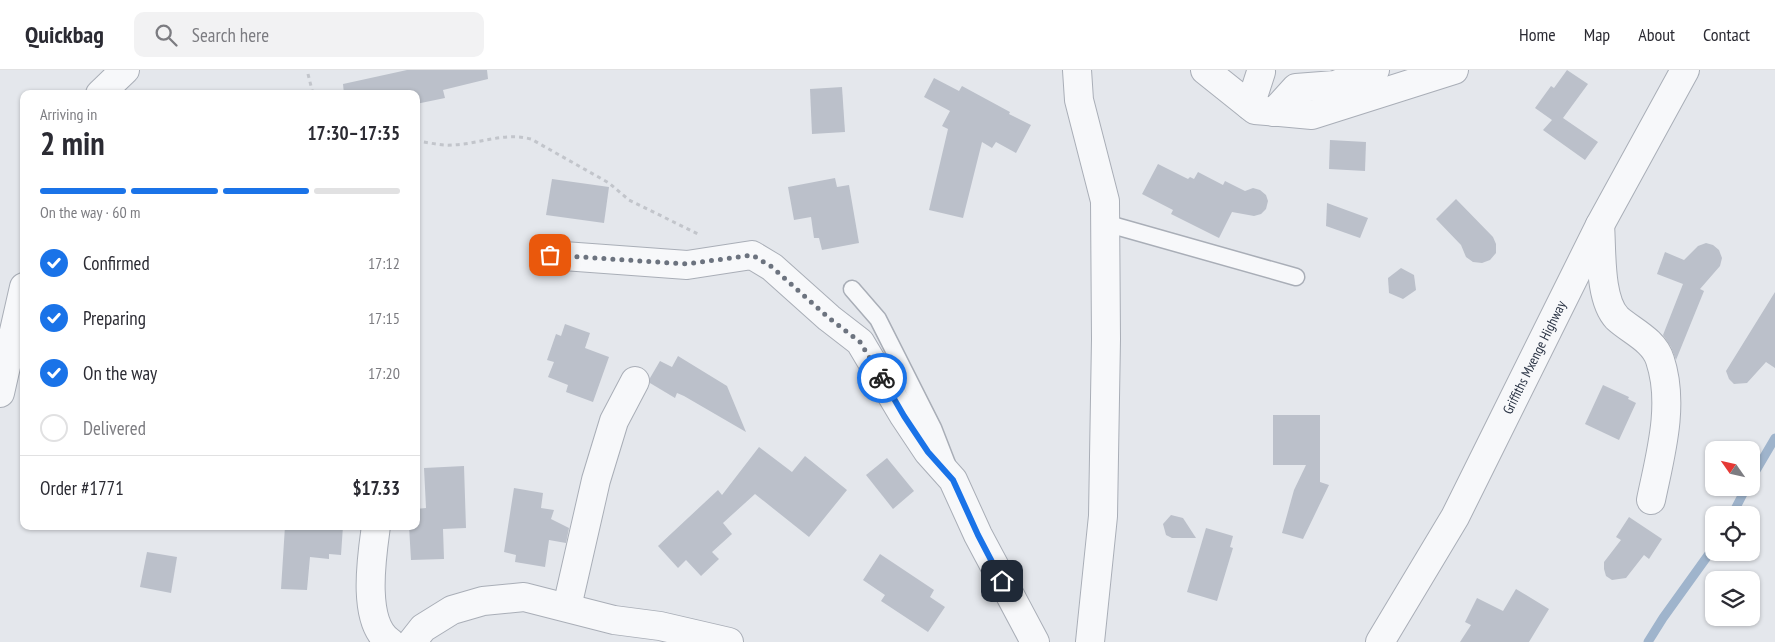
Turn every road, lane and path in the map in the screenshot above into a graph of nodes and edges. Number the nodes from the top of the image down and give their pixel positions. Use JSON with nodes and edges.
{"nodes":[{"id":1,"x":125,"y":70,"type":"edge"},
{"id":2,"x":1077,"y":70,"type":"edge"},
{"id":3,"x":1206,"y":70,"type":"edge"},
{"id":4,"x":1375,"y":70,"type":"edge"},
{"id":5,"x":1454,"y":70,"type":"edge"},
{"id":6,"x":1685,"y":70,"type":"edge"},
{"id":7,"x":1261,"y":72,"type":"dead end"},
{"id":8,"x":308,"y":74,"type":"dead end"},
{"id":9,"x":104,"y":90,"type":"edge"},
{"id":10,"x":312,"y":90,"type":"edge"},
{"id":11,"x":1262,"y":109,"type":"junction"},
{"id":12,"x":420,"y":141,"type":"edge"},
{"id":13,"x":1105,"y":223,"type":"junction"},
{"id":14,"x":1600,"y":226,"type":"junction"},
{"id":15,"x":701,"y":235,"type":"dead end"},
{"id":16,"x":550,"y":255,"type":"dead end"},
{"id":17,"x":1296,"y":277,"type":"dead end"},
{"id":18,"x":852,"y":289,"type":"dead end"},
{"id":19,"x":20,"y":305,"type":"edge"},
{"id":20,"x":635,"y":381,"type":"dead end"},
{"id":21,"x":0,"y":393,"type":"edge"},
{"id":22,"x":953,"y":480,"type":"junction"},
{"id":23,"x":1650,"y":500,"type":"dead end"},
{"id":24,"x":375,"y":530,"type":"edge"},
{"id":25,"x":567,"y":607,"type":"junction"},
{"id":26,"x":390,"y":642,"type":"edge"},
{"id":27,"x":412,"y":642,"type":"edge"},
{"id":28,"x":729,"y":642,"type":"edge"},
{"id":29,"x":1035,"y":642,"type":"edge"},
{"id":30,"x":1090,"y":642,"type":"edge"},
{"id":31,"x":1380,"y":642,"type":"edge"}],
"edges":[{"from":1,"to":9,"type":"street"},
{"from":2,"to":13,"type":"street"},
{"from":3,"to":11,"type":"street"},
{"from":4,"to":11,"type":"street"},
{"from":5,"to":11,"type":"street"},
{"from":6,"to":14,"type":"street","name":"Griffiths Mxenge Highway"},
{"from":7,"to":11,"type":"street"},
{"from":8,"to":10,"type":"path"},
{"from":12,"to":15,"type":"path"},
{"from":13,"to":17,"type":"lane"},
{"from":13,"to":30,"type":"street"},
{"from":14,"to":23,"type":"street"},
{"from":14,"to":31,"type":"street","name":"Griffiths Mxenge Highway"},
{"from":16,"to":22,"type":"street"},
{"from":18,"to":22,"type":"lane"},
{"from":19,"to":21,"type":"street"},
{"from":20,"to":25,"type":"street"},
{"from":22,"to":29,"type":"street"},
{"from":24,"to":26,"type":"street"},
{"from":25,"to":27,"type":"street"},
{"from":25,"to":28,"type":"street"}]}
